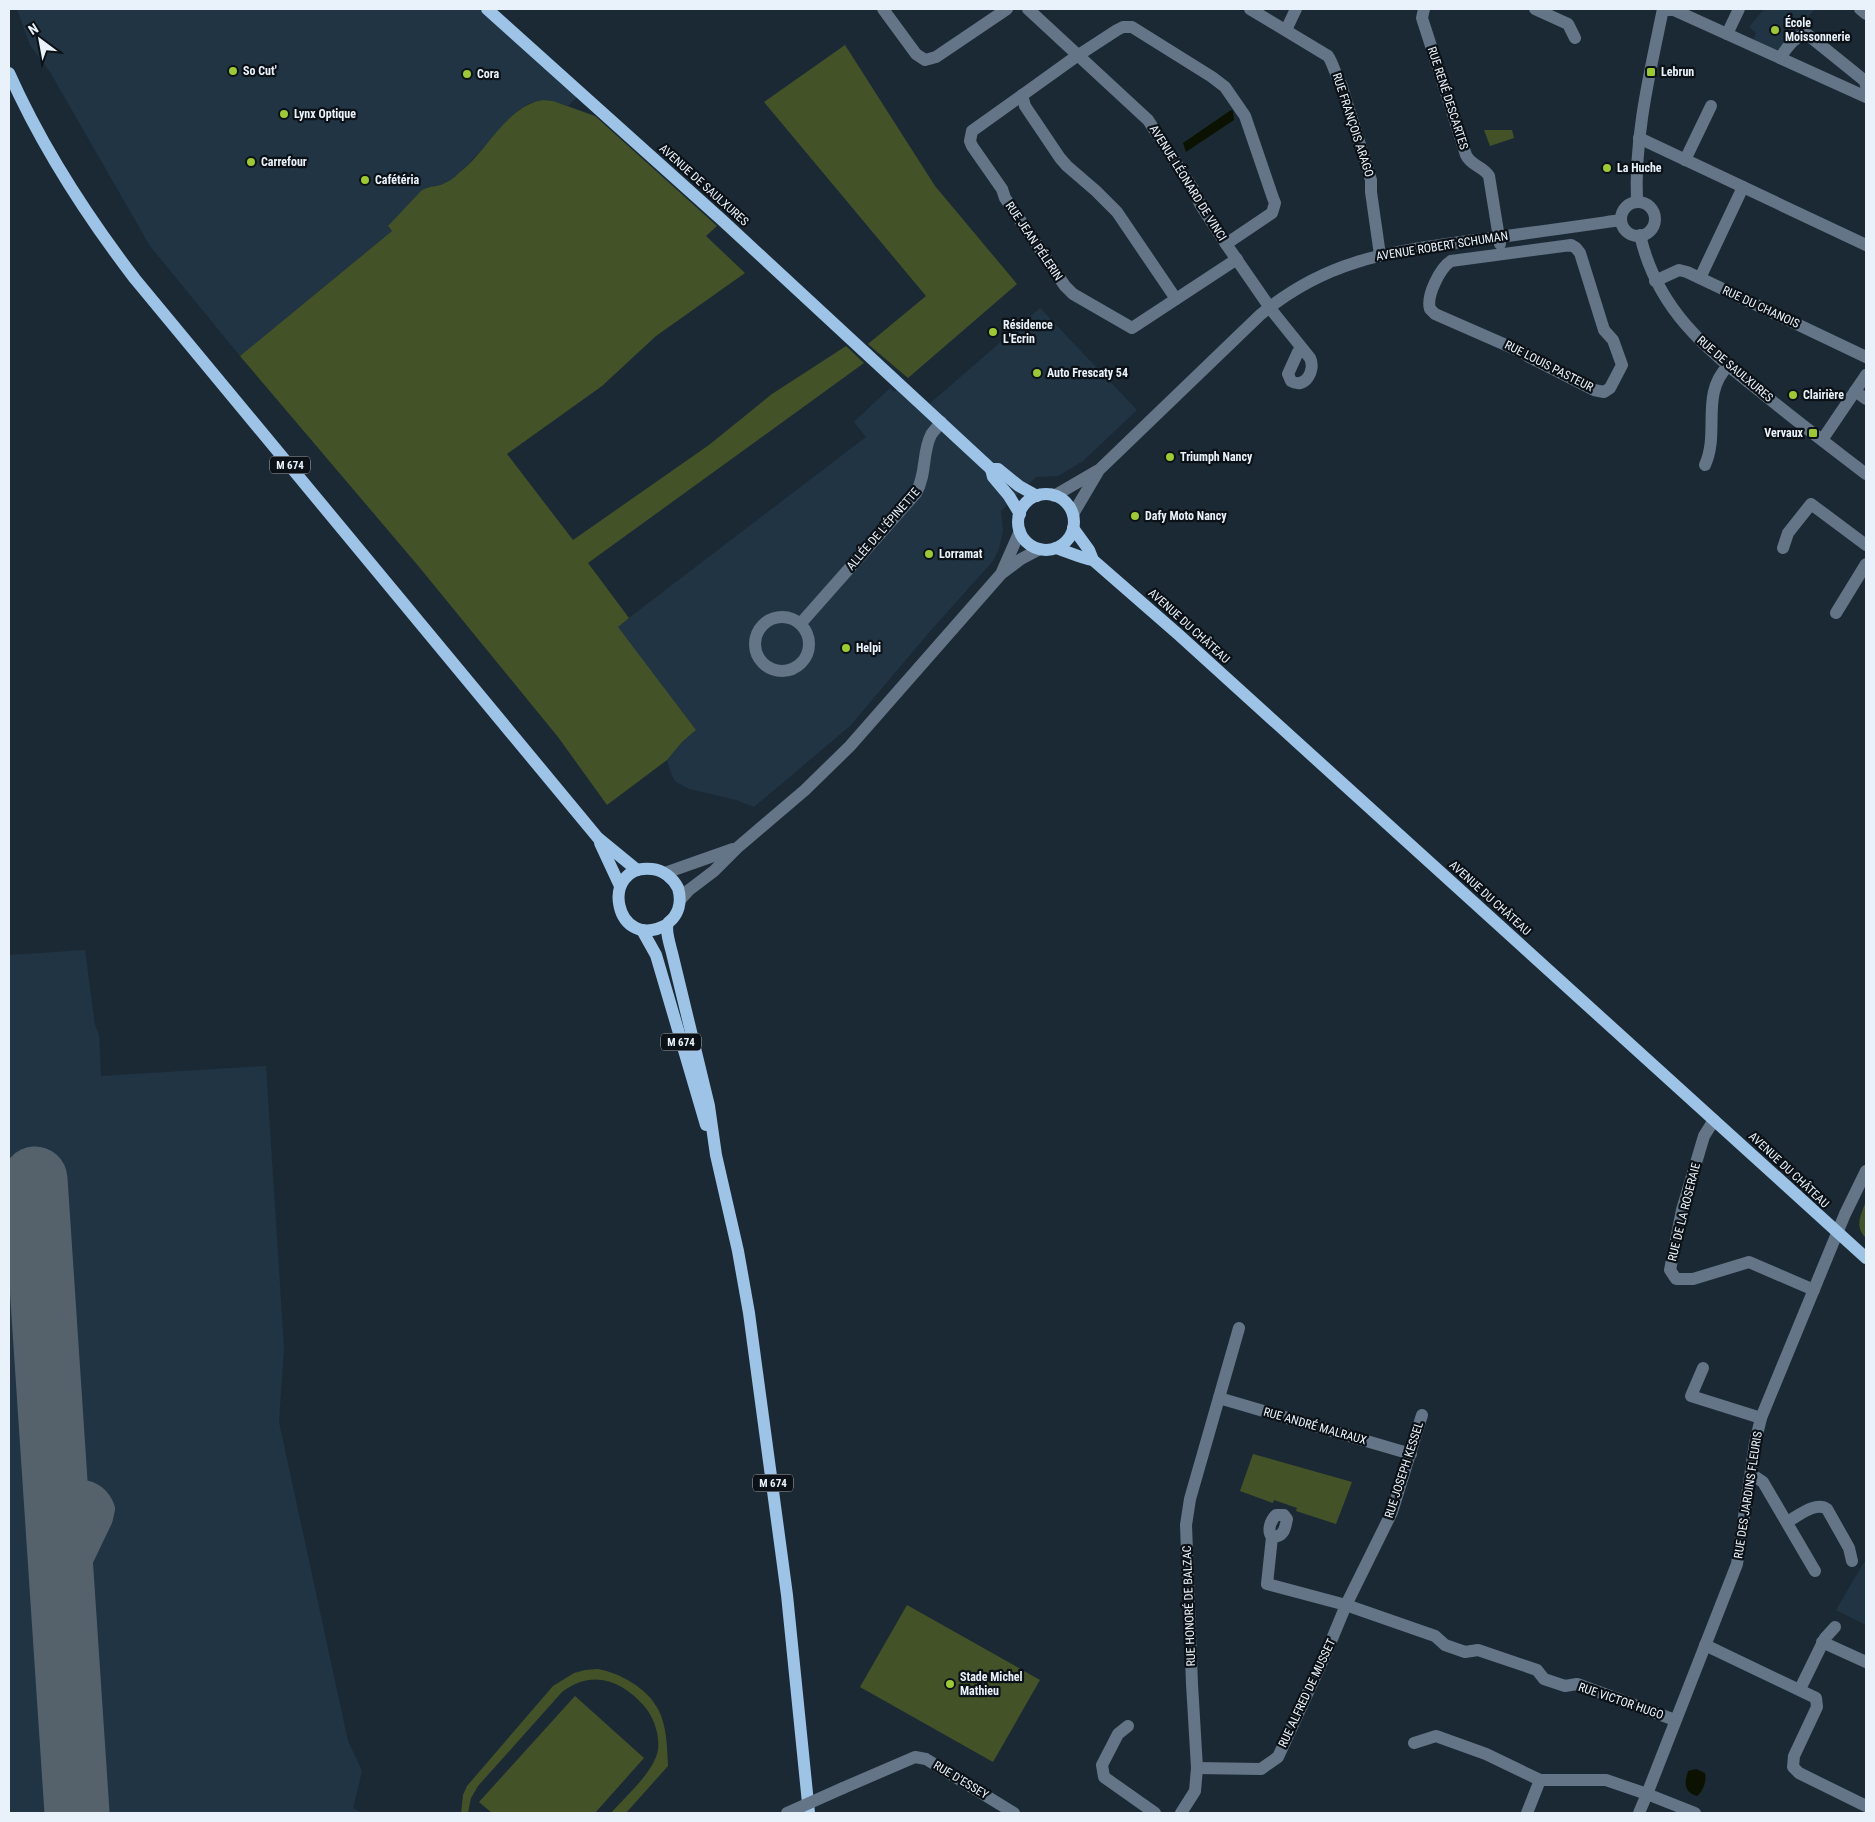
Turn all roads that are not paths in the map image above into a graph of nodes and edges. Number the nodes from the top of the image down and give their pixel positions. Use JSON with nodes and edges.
{"nodes":[{"id":1,"x":487,"y":9,"type":"edge"},
{"id":2,"x":883,"y":9,"type":"edge"},
{"id":3,"x":1007,"y":9,"type":"edge"},
{"id":4,"x":1028,"y":9,"type":"edge"},
{"id":5,"x":1250,"y":9,"type":"edge"},
{"id":6,"x":1296,"y":9,"type":"edge"},
{"id":7,"x":1424,"y":9,"type":"edge"},
{"id":8,"x":1535,"y":9,"type":"edge"},
{"id":9,"x":1663,"y":9,"type":"edge"},
{"id":10,"x":1739,"y":9,"type":"edge"},
{"id":11,"x":1860,"y":9,"type":"edge"},
{"id":12,"x":1866,"y":14,"type":"edge"},
{"id":13,"x":1286,"y":30,"type":"junction"},
{"id":14,"x":1728,"y":34,"type":"junction"},
{"id":15,"x":1575,"y":38,"type":"dead end"},
{"id":16,"x":1079,"y":55,"type":"junction"},
{"id":17,"x":1780,"y":58,"type":"junction"},
{"id":18,"x":9,"y":73,"type":"edge"},
{"id":19,"x":1866,"y":86,"type":"edge"},
{"id":20,"x":1022,"y":95,"type":"junction"},
{"id":21,"x":1866,"y":97,"type":"edge"},
{"id":22,"x":1711,"y":106,"type":"dead end"},
{"id":23,"x":1639,"y":138,"type":"junction"},
{"id":24,"x":1685,"y":160,"type":"junction"},
{"id":25,"x":1743,"y":187,"type":"junction"},
{"id":26,"x":1637,"y":202,"type":"junction"},
{"id":27,"x":1621,"y":220,"type":"junction"},
{"id":28,"x":1640,"y":236,"type":"junction"},
{"id":29,"x":1499,"y":237,"type":"junction"},
{"id":30,"x":1226,"y":244,"type":"junction"},
{"id":31,"x":1866,"y":245,"type":"edge"},
{"id":32,"x":1380,"y":254,"type":"junction"},
{"id":33,"x":1502,"y":254,"type":"junction"},
{"id":34,"x":1236,"y":259,"type":"junction"},
{"id":35,"x":1700,"y":278,"type":"junction"},
{"id":36,"x":1655,"y":281,"type":"junction"},
{"id":37,"x":1176,"y":299,"type":"junction"},
{"id":38,"x":1270,"y":307,"type":"junction"},
{"id":39,"x":1303,"y":350,"type":"dead end"},
{"id":40,"x":1866,"y":357,"type":"edge"},
{"id":41,"x":1728,"y":366,"type":"junction"},
{"id":42,"x":1866,"y":375,"type":"edge"},
{"id":43,"x":1855,"y":391,"type":"junction"},
{"id":44,"x":1866,"y":399,"type":"edge"},
{"id":45,"x":941,"y":422,"type":"junction"},
{"id":46,"x":1822,"y":440,"type":"junction"},
{"id":47,"x":1704,"y":465,"type":"dead end"},
{"id":48,"x":991,"y":469,"type":"junction"},
{"id":49,"x":1099,"y":470,"type":"junction"},
{"id":50,"x":1866,"y":474,"type":"edge"},
{"id":51,"x":1037,"y":496,"type":"junction"},
{"id":52,"x":1054,"y":496,"type":"junction"},
{"id":53,"x":1020,"y":514,"type":"junction"},
{"id":54,"x":1073,"y":514,"type":"junction"},
{"id":55,"x":1073,"y":528,"type":"junction"},
{"id":56,"x":1020,"y":530,"type":"junction"},
{"id":57,"x":1866,"y":545,"type":"edge"},
{"id":58,"x":1056,"y":548,"type":"junction"},
{"id":59,"x":1783,"y":548,"type":"dead end"},
{"id":60,"x":1040,"y":549,"type":"junction"},
{"id":61,"x":1093,"y":560,"type":"junction"},
{"id":62,"x":1866,"y":564,"type":"edge"},
{"id":63,"x":1001,"y":574,"type":"junction"},
{"id":64,"x":1836,"y":613,"type":"dead end"},
{"id":65,"x":801,"y":623,"type":"junction"},
{"id":66,"x":598,"y":838,"type":"junction"},
{"id":67,"x":737,"y":848,"type":"junction"},
{"id":68,"x":637,"y":870,"type":"junction"},
{"id":69,"x":665,"y":873,"type":"junction"},
{"id":70,"x":620,"y":886,"type":"junction"},
{"id":71,"x":680,"y":900,"type":"junction"},
{"id":72,"x":668,"y":924,"type":"junction"},
{"id":73,"x":642,"y":930,"type":"junction"},
{"id":74,"x":1714,"y":1120,"type":"junction"},
{"id":75,"x":716,"y":1155,"type":"junction"},
{"id":76,"x":1866,"y":1171,"type":"edge"},
{"id":77,"x":1838,"y":1233,"type":"junction"},
{"id":78,"x":1866,"y":1258,"type":"edge"},
{"id":79,"x":1814,"y":1290,"type":"junction"},
{"id":80,"x":1240,"y":1328,"type":"dead end"},
{"id":81,"x":1703,"y":1368,"type":"dead end"},
{"id":82,"x":1219,"y":1398,"type":"junction"},
{"id":83,"x":1422,"y":1415,"type":"dead end"},
{"id":84,"x":1761,"y":1418,"type":"junction"},
{"id":85,"x":1411,"y":1454,"type":"junction"},
{"id":86,"x":1751,"y":1474,"type":"junction"},
{"id":87,"x":1787,"y":1522,"type":"junction"},
{"id":88,"x":1272,"y":1538,"type":"dead end"},
{"id":89,"x":1852,"y":1561,"type":"dead end"},
{"id":90,"x":1815,"y":1571,"type":"dead end"},
{"id":91,"x":1346,"y":1605,"type":"junction"},
{"id":92,"x":1835,"y":1627,"type":"dead end"},
{"id":93,"x":1822,"y":1642,"type":"junction"},
{"id":94,"x":1705,"y":1645,"type":"junction"},
{"id":95,"x":1866,"y":1662,"type":"edge"},
{"id":96,"x":1800,"y":1690,"type":"junction"},
{"id":97,"x":1675,"y":1720,"type":"junction"},
{"id":98,"x":1128,"y":1726,"type":"dead end"},
{"id":99,"x":1414,"y":1743,"type":"dead end"},
{"id":100,"x":1197,"y":1768,"type":"junction"},
{"id":101,"x":1540,"y":1780,"type":"junction"},
{"id":102,"x":1647,"y":1794,"type":"junction"},
{"id":103,"x":1866,"y":1806,"type":"edge"},
{"id":104,"x":787,"y":1813,"type":"edge"},
{"id":105,"x":809,"y":1813,"type":"edge"},
{"id":106,"x":1014,"y":1813,"type":"edge"},
{"id":107,"x":1155,"y":1813,"type":"edge"},
{"id":108,"x":1181,"y":1813,"type":"edge"},
{"id":109,"x":1527,"y":1813,"type":"edge"},
{"id":110,"x":1639,"y":1813,"type":"edge"},
{"id":111,"x":1695,"y":1813,"type":"edge"}],
"edges":[{"from":1,"to":45,"type":"main road","name":"AVENUE DE SAULXURES"},
{"from":2,"to":3,"type":"street"},
{"from":4,"to":16,"type":"street","name":"AVENUE LÉONARD DE VINCI"},
{"from":5,"to":13,"type":"street","name":"RUE FRANÇOIS ARAGO"},
{"from":6,"to":13,"type":"street"},
{"from":7,"to":29,"type":"street","name":"RUE RENÉ DESCARTES"},
{"from":8,"to":15,"type":"street"},
{"from":9,"to":14,"type":"street"},
{"from":9,"to":23,"type":"street"},
{"from":10,"to":14,"type":"street"},
{"from":11,"to":12,"type":"street"},
{"from":13,"to":32,"type":"street","name":"RUE FRANÇOIS ARAGO"},
{"from":14,"to":17,"type":"street"},
{"from":16,"to":20,"type":"street","name":"RUE JEAN PÉLERIN"},
{"from":16,"to":30,"type":"street","name":"AVENUE LÉONARD DE VINCI"},
{"from":16,"to":30,"type":"street","name":"RUE JEAN PÉLERIN"},
{"from":17,"to":19,"type":"street"},
{"from":17,"to":21,"type":"street"},
{"from":18,"to":66,"type":"main road","number":"M 674"},
{"from":20,"to":37,"type":"street"},
{"from":20,"to":37,"type":"street","name":"RUE JEAN PÉLERIN"},
{"from":22,"to":24,"type":"street"},
{"from":23,"to":24,"type":"street"},
{"from":23,"to":26,"type":"street"},
{"from":24,"to":25,"type":"street"},
{"from":25,"to":31,"type":"street"},
{"from":25,"to":35,"type":"street"},
{"from":26,"to":27,"type":"street"},
{"from":26,"to":28,"type":"street"},
{"from":27,"to":28,"type":"street"},
{"from":27,"to":29,"type":"street","name":"AVENUE ROBERT SCHUMAN"},
{"from":28,"to":36,"type":"street","name":"RUE DE SAULXURES"},
{"from":29,"to":32,"type":"street","name":"AVENUE ROBERT SCHUMAN"},
{"from":29,"to":33,"type":"street"},
{"from":30,"to":34,"type":"street","name":"AVENUE LÉONARD DE VINCI"},
{"from":32,"to":38,"type":"street","name":"AVENUE ROBERT SCHUMAN"},
{"from":33,"to":33,"type":"street","name":"RUE LOUIS PASTEUR"},
{"from":34,"to":37,"type":"street","name":"RUE JEAN PÉLERIN"},
{"from":34,"to":38,"type":"street","name":"AVENUE LÉONARD DE VINCI"},
{"from":35,"to":36,"type":"street","name":"RUE DU CHANOIS"},
{"from":35,"to":40,"type":"street","name":"RUE DU CHANOIS"},
{"from":36,"to":41,"type":"street","name":"RUE DE SAULXURES"},
{"from":38,"to":39,"type":"street","name":"AVENUE LÉONARD DE VINCI"},
{"from":38,"to":49,"type":"street","name":"AVENUE ROBERT SCHUMAN"},
{"from":41,"to":46,"type":"street","name":"RUE DE SAULXURES"},
{"from":41,"to":47,"type":"street"},
{"from":42,"to":43,"type":"street"},
{"from":43,"to":44,"type":"street"},
{"from":43,"to":46,"type":"street"},
{"from":45,"to":48,"type":"main road"},
{"from":45,"to":65,"type":"street","name":"ALLÉE DE L'ÉPINETTE"},
{"from":46,"to":50,"type":"street","name":"RUE DE SAULXURES"},
{"from":48,"to":51,"type":"main road"},
{"from":48,"to":53,"type":"main road"},
{"from":49,"to":52,"type":"street","name":"AVENUE ROBERT SCHUMAN"},
{"from":49,"to":54,"type":"street","name":"AVENUE ROBERT SCHUMAN"},
{"from":51,"to":52,"type":"main road"},
{"from":51,"to":53,"type":"main road"},
{"from":52,"to":54,"type":"main road"},
{"from":53,"to":56,"type":"main road"},
{"from":54,"to":55,"type":"main road"},
{"from":55,"to":58,"type":"main road"},
{"from":55,"to":61,"type":"main road","name":"AVENUE DU CHÂTEAU"},
{"from":56,"to":60,"type":"main road"},
{"from":56,"to":63,"type":"street"},
{"from":57,"to":59,"type":"street"},
{"from":58,"to":60,"type":"main road"},
{"from":58,"to":61,"type":"main road","name":"AVENUE DU CHÂTEAU"},
{"from":60,"to":63,"type":"street"},
{"from":61,"to":74,"type":"main road","name":"AVENUE DU CHÂTEAU"},
{"from":62,"to":64,"type":"street"},
{"from":63,"to":67,"type":"street"},
{"from":65,"to":65,"type":"street"},
{"from":66,"to":68,"type":"main road","number":"M 674"},
{"from":66,"to":70,"type":"main road","number":"M 674"},
{"from":67,"to":69,"type":"street"},
{"from":67,"to":71,"type":"street"},
{"from":68,"to":69,"type":"main road"},
{"from":68,"to":70,"type":"main road"},
{"from":69,"to":71,"type":"main road"},
{"from":70,"to":73,"type":"main road"},
{"from":71,"to":72,"type":"main road"},
{"from":72,"to":73,"type":"main road"},
{"from":72,"to":75,"type":"main road","number":"M 674"},
{"from":73,"to":75,"type":"main road","number":"M 674"},
{"from":74,"to":77,"type":"main road","name":"AVENUE DU CHÂTEAU"},
{"from":74,"to":79,"type":"street","name":"RUE DE LA ROSERAIE"},
{"from":75,"to":105,"type":"main road","number":"M 674"},
{"from":76,"to":77,"type":"street","name":"RUE DES JARDINS FLEURIS"},
{"from":77,"to":78,"type":"main road","name":"AVENUE DU CHÂTEAU"},
{"from":77,"to":79,"type":"street","name":"RUE DES JARDINS FLEURIS"},
{"from":79,"to":84,"type":"street","name":"RUE DES JARDINS FLEURIS"},
{"from":80,"to":82,"type":"street","name":"RUE HONORÉ DE BALZAC"},
{"from":81,"to":84,"type":"street"},
{"from":82,"to":85,"type":"street","name":"RUE ANDRÉ MALRAUX"},
{"from":82,"to":100,"type":"street","name":"RUE HONORÉ DE BALZAC"},
{"from":83,"to":85,"type":"street","name":"RUE JOSEPH KESSEL"},
{"from":84,"to":86,"type":"street","name":"RUE DES JARDINS FLEURIS"},
{"from":85,"to":91,"type":"street","name":"RUE JOSEPH KESSEL"},
{"from":86,"to":87,"type":"street"},
{"from":86,"to":94,"type":"street","name":"RUE DES JARDINS FLEURIS"},
{"from":87,"to":89,"type":"street"},
{"from":87,"to":90,"type":"street"},
{"from":88,"to":91,"type":"street","name":"RUE VICTOR HUGO"},
{"from":91,"to":97,"type":"street","name":"RUE VICTOR HUGO"},
{"from":91,"to":100,"type":"street","name":"RUE ALFRED DE MUSSET"},
{"from":92,"to":93,"type":"street"},
{"from":93,"to":95,"type":"street"},
{"from":93,"to":96,"type":"street"},
{"from":94,"to":96,"type":"street"},
{"from":94,"to":97,"type":"street","name":"RUE DES JARDINS FLEURIS"},
{"from":96,"to":103,"type":"street"},
{"from":97,"to":102,"type":"street","name":"RUE DES JARDINS FLEURIS"},
{"from":98,"to":107,"type":"street"},
{"from":99,"to":101,"type":"street"},
{"from":100,"to":108,"type":"street","name":"RUE HONORÉ DE BALZAC"},
{"from":101,"to":102,"type":"street"},
{"from":101,"to":109,"type":"street"},
{"from":102,"to":110,"type":"street","name":"RUE DES JARDINS FLEURIS"},
{"from":102,"to":111,"type":"street"},
{"from":104,"to":106,"type":"street","name":"RUE D'ESSEY","bridge":true}]}
